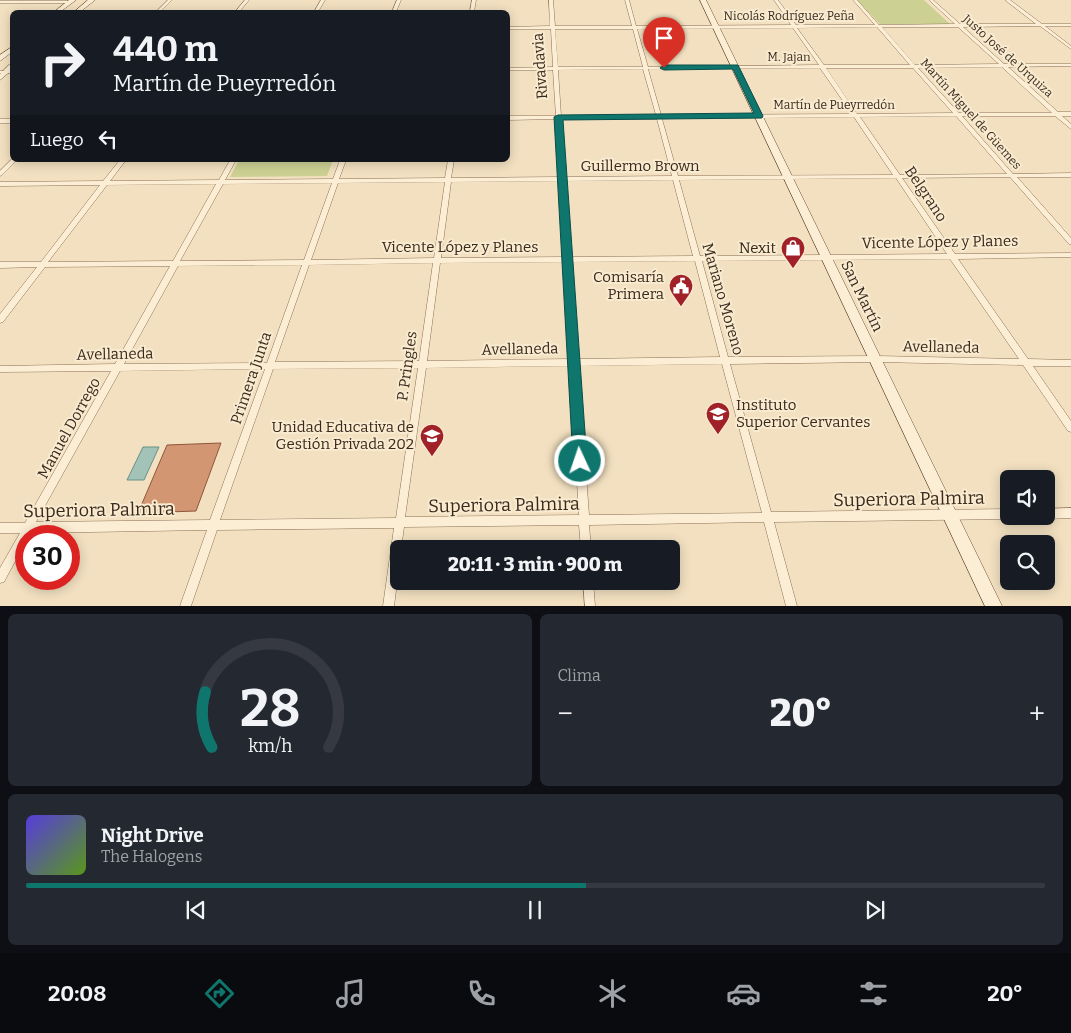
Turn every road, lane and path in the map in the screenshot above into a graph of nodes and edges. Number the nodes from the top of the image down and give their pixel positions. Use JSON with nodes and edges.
{"nodes":[{"id":1,"x":92,"y":0,"type":"edge"},
{"id":2,"x":170,"y":0,"type":"edge"},
{"id":3,"x":247,"y":0,"type":"edge"},
{"id":4,"x":551,"y":0,"type":"edge"},
{"id":5,"x":627,"y":0,"type":"edge"},
{"id":6,"x":704,"y":0,"type":"edge"},
{"id":7,"x":776,"y":0,"type":"edge"},
{"id":8,"x":855,"y":0,"type":"edge"},
{"id":9,"x":931,"y":0,"type":"edge"},
{"id":10,"x":1007,"y":0,"type":"edge"},
{"id":11,"x":3,"y":1,"type":"edge"},
{"id":12,"x":72,"y":1,"type":"edge"},
{"id":13,"x":60,"y":10,"type":"edge"},
{"id":14,"x":80,"y":10,"type":"edge"},
{"id":15,"x":160,"y":10,"type":"edge"},
{"id":16,"x":239,"y":10,"type":"edge"},
{"id":17,"x":1040,"y":25,"type":"junction"},
{"id":18,"x":1071,"y":25,"type":"edge"},
{"id":19,"x":796,"y":26,"type":"junction"},
{"id":20,"x":878,"y":26,"type":"junction"},
{"id":21,"x":959,"y":26,"type":"junction"},
{"id":22,"x":716,"y":27,"type":"junction"},
{"id":23,"x":510,"y":28,"type":"edge"},
{"id":24,"x":553,"y":28,"type":"junction"},
{"id":25,"x":634,"y":28,"type":"junction"},
{"id":26,"x":1071,"y":48,"type":"edge"},
{"id":27,"x":10,"y":51,"type":"edge"},
{"id":28,"x":0,"y":59,"type":"edge"},
{"id":29,"x":1003,"y":65,"type":"junction"},
{"id":30,"x":1071,"y":65,"type":"edge"},
{"id":31,"x":823,"y":66,"type":"junction"},
{"id":32,"x":914,"y":66,"type":"junction"},
{"id":33,"x":736,"y":67,"type":"junction"},
{"id":34,"x":510,"y":68,"type":"edge"},
{"id":35,"x":555,"y":68,"type":"junction"},
{"id":36,"x":646,"y":68,"type":"junction"},
{"id":37,"x":8,"y":71,"type":"edge"},
{"id":38,"x":0,"y":78,"type":"edge"},
{"id":39,"x":958,"y":114,"type":"junction"},
{"id":40,"x":1057,"y":114,"type":"junction"},
{"id":41,"x":1071,"y":114,"type":"edge"},
{"id":42,"x":858,"y":115,"type":"junction"},
{"id":43,"x":659,"y":116,"type":"junction"},
{"id":44,"x":759,"y":116,"type":"junction"},
{"id":45,"x":558,"y":117,"type":"junction"},
{"id":46,"x":510,"y":118,"type":"edge"},
{"id":47,"x":1071,"y":127,"type":"edge"},
{"id":48,"x":12,"y":162,"type":"edge"},
{"id":49,"x":120,"y":162,"type":"edge"},
{"id":50,"x":232,"y":162,"type":"edge"},
{"id":51,"x":342,"y":162,"type":"edge"},
{"id":52,"x":451,"y":162,"type":"edge"},
{"id":53,"x":0,"y":174,"type":"edge"},
{"id":54,"x":1012,"y":175,"type":"junction"},
{"id":55,"x":1071,"y":175,"type":"edge"},
{"id":56,"x":899,"y":176,"type":"junction"},
{"id":57,"x":789,"y":177,"type":"junction"},
{"id":58,"x":676,"y":178,"type":"junction"},
{"id":59,"x":562,"y":179,"type":"junction"},
{"id":60,"x":448,"y":180,"type":"junction"},
{"id":61,"x":335,"y":181,"type":"junction"},
{"id":62,"x":220,"y":182,"type":"junction"},
{"id":63,"x":104,"y":183,"type":"junction"},
{"id":64,"x":0,"y":184,"type":"edge"},
{"id":65,"x":1071,"y":242,"type":"edge"},
{"id":66,"x":953,"y":255,"type":"junction"},
{"id":67,"x":1071,"y":255,"type":"edge"},
{"id":68,"x":826,"y":257,"type":"junction"},
{"id":69,"x":697,"y":259,"type":"junction"},
{"id":70,"x":436,"y":260,"type":"junction"},
{"id":71,"x":567,"y":260,"type":"junction"},
{"id":72,"x":305,"y":263,"type":"junction"},
{"id":73,"x":174,"y":264,"type":"junction"},
{"id":74,"x":41,"y":265,"type":"junction"},
{"id":75,"x":0,"y":266,"type":"edge"},
{"id":76,"x":0,"y":320,"type":"edge"},
{"id":77,"x":877,"y":359,"type":"junction"},
{"id":78,"x":726,"y":361,"type":"junction"},
{"id":79,"x":574,"y":363,"type":"junction"},
{"id":80,"x":1025,"y":363,"type":"junction"},
{"id":81,"x":1071,"y":363,"type":"edge"},
{"id":82,"x":422,"y":364,"type":"junction"},
{"id":83,"x":270,"y":366,"type":"junction"},
{"id":84,"x":118,"y":368,"type":"junction"},
{"id":85,"x":0,"y":369,"type":"edge"},
{"id":86,"x":1071,"y":428,"type":"edge"},
{"id":87,"x":950,"y":514,"type":"junction"},
{"id":88,"x":1000,"y":514,"type":"edge"},
{"id":89,"x":1055,"y":514,"type":"edge"},
{"id":90,"x":1071,"y":514,"type":"edge"},
{"id":91,"x":768,"y":517,"type":"junction"},
{"id":92,"x":584,"y":520,"type":"junction"},
{"id":93,"x":399,"y":523,"type":"junction"},
{"id":94,"x":213,"y":524,"type":"junction"},
{"id":95,"x":31,"y":525,"type":"edge"},
{"id":96,"x":80,"y":527,"type":"edge"},
{"id":97,"x":0,"y":528,"type":"edge"},
{"id":98,"x":15,"y":528,"type":"edge"},
{"id":99,"x":585,"y":540,"type":"edge"},
{"id":100,"x":15,"y":552,"type":"edge"},
{"id":101,"x":0,"y":578,"type":"edge"},
{"id":102,"x":589,"y":590,"type":"edge"},
{"id":103,"x":185,"y":606,"type":"edge"},
{"id":104,"x":388,"y":606,"type":"edge"},
{"id":105,"x":590,"y":606,"type":"edge"},
{"id":106,"x":792,"y":606,"type":"edge"},
{"id":107,"x":994,"y":606,"type":"edge"}],
"edges":[{"from":1,"to":14,"type":"main road"},
{"from":2,"to":15,"type":"street"},
{"from":3,"to":16,"type":"street"},
{"from":4,"to":24,"type":"street","name":"Rivadavia"},
{"from":5,"to":25,"type":"street","name":"Mariano Moreno"},
{"from":6,"to":22,"type":"main road","name":"San Martín"},
{"from":7,"to":19,"type":"street","name":"Belgrano"},
{"from":8,"to":20,"type":"street","name":"Martín Miguel de Güemes"},
{"from":9,"to":21,"type":"street","name":"Justo José de Urquiza"},
{"from":10,"to":17,"type":"street"},
{"from":11,"to":12,"type":"street"},
{"from":12,"to":13,"type":"main road"},
{"from":17,"to":18,"type":"street","name":"Nicolás Rodríguez Peña"},
{"from":17,"to":21,"type":"street","name":"Nicolás Rodríguez Peña"},
{"from":17,"to":26,"type":"street"},
{"from":19,"to":20,"type":"street","name":"Nicolás Rodríguez Peña"},
{"from":19,"to":22,"type":"street","name":"Nicolás Rodríguez Peña"},
{"from":19,"to":31,"type":"street","name":"Belgrano"},
{"from":20,"to":21,"type":"street","name":"Nicolás Rodríguez Peña"},
{"from":20,"to":32,"type":"street","name":"Martín Miguel de Güemes"},
{"from":21,"to":29,"type":"street","name":"Justo José de Urquiza"},
{"from":22,"to":25,"type":"street","name":"Nicolás Rodríguez Peña"},
{"from":22,"to":33,"type":"main road","name":"San Martín"},
{"from":23,"to":24,"type":"street","name":"Nicolás Rodríguez Peña"},
{"from":24,"to":25,"type":"street","name":"Nicolás Rodríguez Peña"},
{"from":24,"to":35,"type":"street","name":"Rivadavia"},
{"from":25,"to":36,"type":"street","name":"Mariano Moreno"},
{"from":27,"to":28,"type":"main road"},
{"from":29,"to":30,"type":"street","name":"M. Jajan"},
{"from":29,"to":32,"type":"street","name":"M. Jajan"},
{"from":29,"to":40,"type":"street","name":"Justo José de Urquiza"},
{"from":31,"to":32,"type":"street","name":"M. Jajan"},
{"from":31,"to":33,"type":"street","name":"M. Jajan"},
{"from":31,"to":42,"type":"street","name":"Belgrano"},
{"from":32,"to":39,"type":"street","name":"Martín Miguel de Güemes"},
{"from":33,"to":36,"type":"street","name":"M. Jajan"},
{"from":33,"to":44,"type":"main road","name":"San Martín"},
{"from":34,"to":35,"type":"street","name":"M. Jajan"},
{"from":35,"to":36,"type":"street","name":"M. Jajan"},
{"from":35,"to":45,"type":"street","name":"Rivadavia"},
{"from":36,"to":43,"type":"street","name":"Mariano Moreno"},
{"from":37,"to":38,"type":"main road"},
{"from":39,"to":40,"type":"street","name":"Martín de Pueyrredón"},
{"from":39,"to":42,"type":"street","name":"Martín de Pueyrredón"},
{"from":39,"to":54,"type":"street","name":"Martín Miguel de Güemes"},
{"from":40,"to":41,"type":"street","name":"Martín de Pueyrredón"},
{"from":40,"to":47,"type":"street","name":"Justo José de Urquiza"},
{"from":42,"to":44,"type":"street","name":"Martín de Pueyrredón"},
{"from":42,"to":56,"type":"street","name":"Belgrano"},
{"from":43,"to":44,"type":"street","name":"Martín de Pueyrredón"},
{"from":43,"to":45,"type":"street","name":"Martín de Pueyrredón"},
{"from":43,"to":58,"type":"street","name":"Mariano Moreno"},
{"from":44,"to":57,"type":"main road","name":"San Martín"},
{"from":45,"to":46,"type":"street","name":"Martín de Pueyrredón"},
{"from":45,"to":59,"type":"street","name":"Rivadavia"},
{"from":48,"to":53,"type":"street"},
{"from":49,"to":63,"type":"street"},
{"from":50,"to":62,"type":"street","name":"Manuel Dorrego"},
{"from":51,"to":61,"type":"street","name":"Primera Junta"},
{"from":52,"to":60,"type":"street","name":"P. Pringles"},
{"from":54,"to":55,"type":"street","name":"Guillermo Brown"},
{"from":54,"to":56,"type":"street","name":"Guillermo Brown"},
{"from":54,"to":65,"type":"street","name":"Martín Miguel de Güemes"},
{"from":56,"to":57,"type":"street","name":"Guillermo Brown"},
{"from":56,"to":66,"type":"street","name":"Belgrano"},
{"from":57,"to":58,"type":"street","name":"Guillermo Brown"},
{"from":57,"to":68,"type":"main road","name":"San Martín"},
{"from":58,"to":59,"type":"street","name":"Guillermo Brown"},
{"from":58,"to":69,"type":"street","name":"Mariano Moreno"},
{"from":59,"to":60,"type":"street","name":"Guillermo Brown"},
{"from":59,"to":71,"type":"street","name":"Rivadavia"},
{"from":60,"to":61,"type":"street","name":"Guillermo Brown"},
{"from":60,"to":70,"type":"street","name":"P. Pringles"},
{"from":61,"to":62,"type":"street","name":"Guillermo Brown"},
{"from":61,"to":72,"type":"street","name":"Primera Junta"},
{"from":62,"to":63,"type":"street","name":"Guillermo Brown"},
{"from":62,"to":73,"type":"street","name":"Manuel Dorrego"},
{"from":63,"to":64,"type":"street","name":"Guillermo Brown"},
{"from":63,"to":74,"type":"street"},
{"from":66,"to":67,"type":"street","name":"Vicente López y Planes"},
{"from":66,"to":68,"type":"street","name":"Vicente López y Planes"},
{"from":66,"to":80,"type":"street","name":"Belgrano"},
{"from":68,"to":69,"type":"street","name":"Vicente López y Planes"},
{"from":68,"to":77,"type":"main road","name":"San Martín"},
{"from":69,"to":71,"type":"street","name":"Vicente López y Planes"},
{"from":69,"to":78,"type":"street","name":"Mariano Moreno"},
{"from":70,"to":71,"type":"street","name":"Vicente López y Planes"},
{"from":70,"to":72,"type":"street","name":"Vicente López y Planes"},
{"from":70,"to":82,"type":"street","name":"P. Pringles"},
{"from":71,"to":79,"type":"street","name":"Rivadavia"},
{"from":72,"to":73,"type":"street","name":"Vicente López y Planes"},
{"from":72,"to":83,"type":"street","name":"Primera Junta"},
{"from":73,"to":74,"type":"street","name":"Vicente López y Planes"},
{"from":73,"to":84,"type":"street","name":"Manuel Dorrego"},
{"from":74,"to":75,"type":"street","name":"Vicente López y Planes"},
{"from":74,"to":76,"type":"street"},
{"from":77,"to":78,"type":"street","name":"Avellaneda"},
{"from":77,"to":80,"type":"street","name":"Avellaneda"},
{"from":77,"to":87,"type":"main road","name":"San Martín"},
{"from":78,"to":79,"type":"street","name":"Avellaneda"},
{"from":78,"to":91,"type":"street","name":"Mariano Moreno"},
{"from":79,"to":82,"type":"street","name":"Avellaneda"},
{"from":79,"to":92,"type":"street","name":"Rivadavia"},
{"from":80,"to":81,"type":"street","name":"Avellaneda"},
{"from":80,"to":86,"type":"street","name":"Belgrano"},
{"from":82,"to":83,"type":"street","name":"Avellaneda"},
{"from":82,"to":93,"type":"street","name":"P. Pringles"},
{"from":83,"to":84,"type":"street","name":"Avellaneda"},
{"from":83,"to":94,"type":"street","name":"Primera Junta"},
{"from":84,"to":85,"type":"street","name":"Avellaneda"},
{"from":84,"to":95,"type":"street","name":"Manuel Dorrego"},
{"from":87,"to":88,"type":"street","name":"Superiora Palmira"},
{"from":87,"to":91,"type":"street","name":"Superiora Palmira"},
{"from":87,"to":107,"type":"main road","name":"San Martín"},
{"from":89,"to":90,"type":"street"},
{"from":91,"to":92,"type":"street","name":"Superiora Palmira"},
{"from":91,"to":106,"type":"street","name":"Mariano Moreno"},
{"from":92,"to":93,"type":"street","name":"Superiora Palmira"},
{"from":92,"to":99,"type":"street","name":"Rivadavia"},
{"from":93,"to":94,"type":"street","name":"Superiora Palmira"},
{"from":93,"to":104,"type":"street","name":"P. Pringles"},
{"from":94,"to":96,"type":"street","name":"Superiora Palmira"},
{"from":94,"to":103,"type":"street","name":"Primera Junta"},
{"from":97,"to":98,"type":"street","name":"Superiora Palmira"},
{"from":100,"to":101,"type":"street","name":"Manuel Dorrego"},
{"from":102,"to":105,"type":"street"}]}
